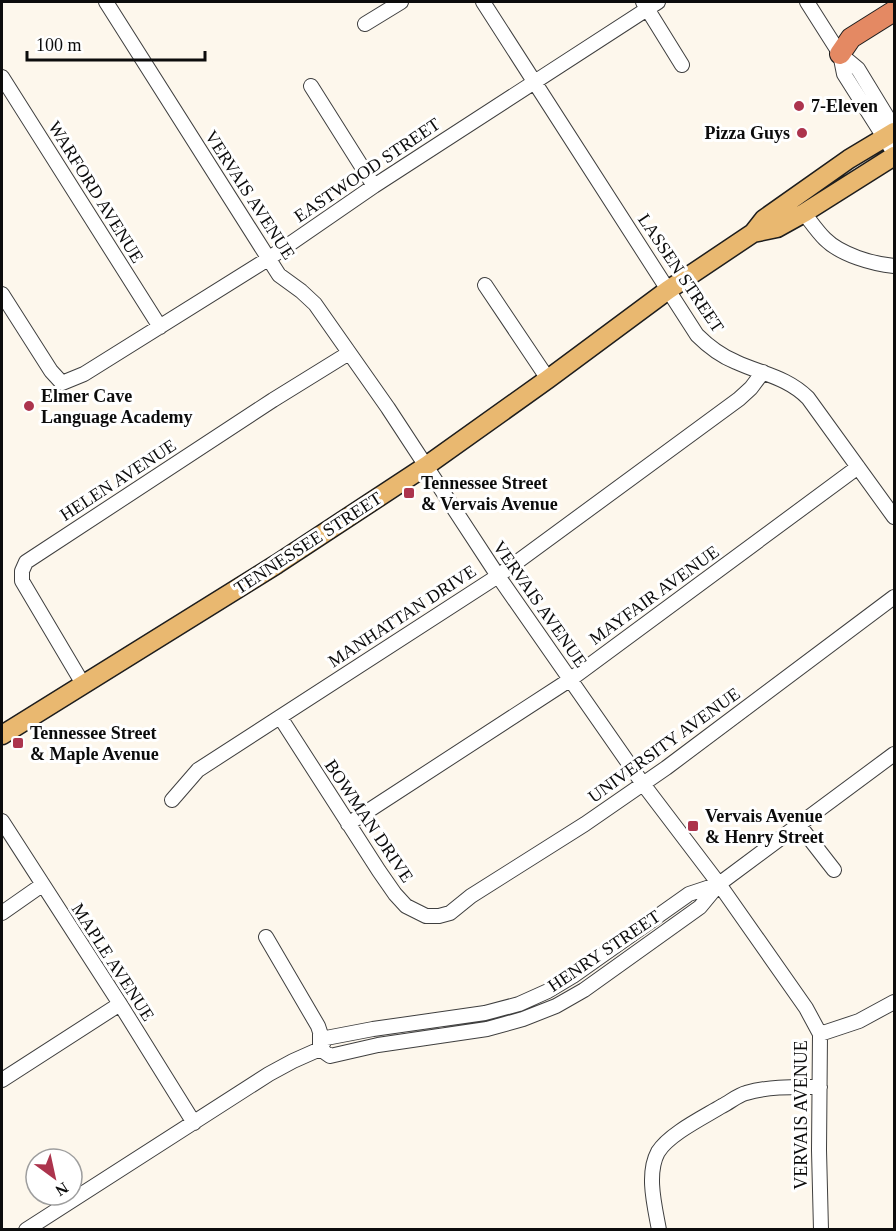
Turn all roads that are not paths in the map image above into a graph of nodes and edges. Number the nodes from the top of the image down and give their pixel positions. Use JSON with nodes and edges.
{"nodes":[{"id":1,"x":106,"y":2,"type":"edge"},
{"id":2,"x":401,"y":2,"type":"edge"},
{"id":3,"x":483,"y":2,"type":"edge"},
{"id":4,"x":808,"y":2,"type":"edge"},
{"id":5,"x":649,"y":4,"type":"edge"},
{"id":6,"x":894,"y":11,"type":"edge"},
{"id":7,"x":366,"y":24,"type":"dead end"},
{"id":8,"x":894,"y":27,"type":"edge"},
{"id":9,"x":840,"y":54,"type":"junction"},
{"id":10,"x":682,"y":65,"type":"dead end"},
{"id":11,"x":2,"y":77,"type":"edge"},
{"id":12,"x":534,"y":81,"type":"junction"},
{"id":13,"x":311,"y":86,"type":"dead end"},
{"id":14,"x":892,"y":141,"type":"edge"},
{"id":15,"x":374,"y":186,"type":"junction"},
{"id":16,"x":804,"y":213,"type":"junction"},
{"id":17,"x":753,"y":233,"type":"junction"},
{"id":18,"x":268,"y":259,"type":"junction"},
{"id":19,"x":894,"y":266,"type":"edge"},
{"id":20,"x":485,"y":285,"type":"dead end"},
{"id":21,"x":668,"y":290,"type":"junction"},
{"id":22,"x":2,"y":294,"type":"edge"},
{"id":23,"x":160,"y":327,"type":"junction"},
{"id":24,"x":349,"y":353,"type":"junction"},
{"id":25,"x":763,"y":372,"type":"junction"},
{"id":26,"x":548,"y":379,"type":"junction"},
{"id":27,"x":426,"y":466,"type":"junction"},
{"id":28,"x":858,"y":467,"type":"junction"},
{"id":29,"x":894,"y":517,"type":"edge"},
{"id":30,"x":498,"y":576,"type":"junction"},
{"id":31,"x":894,"y":597,"type":"edge"},
{"id":32,"x":570,"y":679,"type":"junction"},
{"id":33,"x":83,"y":684,"type":"junction"},
{"id":34,"x":280,"y":717,"type":"junction"},
{"id":35,"x":2,"y":735,"type":"edge"},
{"id":36,"x":894,"y":754,"type":"edge"},
{"id":37,"x":643,"y":784,"type":"junction"},
{"id":38,"x":172,"y":800,"type":"dead end"},
{"id":39,"x":2,"y":821,"type":"edge"},
{"id":40,"x":348,"y":824,"type":"junction"},
{"id":41,"x":799,"y":825,"type":"junction"},
{"id":42,"x":834,"y":870,"type":"dead end"},
{"id":43,"x":719,"y":884,"type":"junction"},
{"id":44,"x":42,"y":885,"type":"junction"},
{"id":45,"x":2,"y":913,"type":"edge"},
{"id":46,"x":448,"y":914,"type":"joint"},
{"id":47,"x":266,"y":937,"type":"dead end"},
{"id":48,"x":894,"y":1002,"type":"edge"},
{"id":49,"x":120,"y":1004,"type":"junction"},
{"id":50,"x":820,"y":1034,"type":"junction"},
{"id":51,"x":320,"y":1049,"type":"junction"},
{"id":52,"x":2,"y":1080,"type":"edge"},
{"id":53,"x":820,"y":1087,"type":"junction"},
{"id":54,"x":194,"y":1123,"type":"junction"},
{"id":55,"x":26,"y":1230,"type":"edge"},
{"id":56,"x":659,"y":1230,"type":"edge"},
{"id":57,"x":821,"y":1230,"type":"edge"}],
"edges":[{"from":1,"to":18,"type":"street","name":"VERVAIS AVENUE"},
{"from":2,"to":7,"type":"street"},
{"from":3,"to":12,"type":"street","name":"LASSEN STREET"},
{"from":4,"to":9,"type":"street"},
{"from":5,"to":10,"type":"street"},
{"from":5,"to":12,"type":"street","name":"EASTWOOD STREET"},
{"from":6,"to":9,"type":"highway"},
{"from":8,"to":9,"type":"highway"},
{"from":9,"to":14,"type":"street"},
{"from":11,"to":23,"type":"street","name":"WARFORD AVENUE"},
{"from":12,"to":15,"type":"street","name":"EASTWOOD STREET"},
{"from":12,"to":21,"type":"street","name":"LASSEN STREET"},
{"from":13,"to":15,"type":"street"},
{"from":14,"to":16,"type":"main road","name":"TENNESSEE STREET"},
{"from":14,"to":17,"type":"main road","name":"TENNESSEE STREET"},
{"from":15,"to":18,"type":"street","name":"EASTWOOD STREET"},
{"from":16,"to":17,"type":"main road","name":"TENNESSEE STREET"},
{"from":16,"to":19,"type":"street"},
{"from":17,"to":21,"type":"main road","name":"TENNESSEE STREET"},
{"from":18,"to":23,"type":"street","name":"EASTWOOD STREET"},
{"from":18,"to":24,"type":"street","name":"VERVAIS AVENUE"},
{"from":20,"to":26,"type":"street"},
{"from":21,"to":25,"type":"street","name":"LASSEN STREET"},
{"from":21,"to":26,"type":"main road","name":"TENNESSEE STREET"},
{"from":22,"to":23,"type":"street","name":"EASTWOOD STREET"},
{"from":24,"to":27,"type":"street","name":"VERVAIS AVENUE"},
{"from":24,"to":33,"type":"street","name":"HELEN AVENUE"},
{"from":25,"to":28,"type":"street","name":"LASSEN STREET"},
{"from":25,"to":30,"type":"street","name":"MANHATTAN DRIVE"},
{"from":26,"to":27,"type":"main road","name":"TENNESSEE STREET"},
{"from":27,"to":30,"type":"street","name":"VERVAIS AVENUE"},
{"from":27,"to":33,"type":"main road","name":"TENNESSEE STREET"},
{"from":28,"to":29,"type":"street","name":"LASSEN STREET"},
{"from":28,"to":32,"type":"street","name":"MAYFAIR AVENUE"},
{"from":30,"to":32,"type":"street","name":"VERVAIS AVENUE"},
{"from":30,"to":34,"type":"street","name":"MANHATTAN DRIVE"},
{"from":31,"to":37,"type":"street","name":"UNIVERSITY AVENUE"},
{"from":32,"to":37,"type":"street","name":"VERVAIS AVENUE"},
{"from":32,"to":40,"type":"street","name":"MAYFAIR AVENUE"},
{"from":33,"to":35,"type":"main road","name":"TENNESSEE STREET"},
{"from":34,"to":38,"type":"street","name":"MANHATTAN DRIVE"},
{"from":34,"to":40,"type":"street","name":"BOWMAN DRIVE"},
{"from":36,"to":41,"type":"street","name":"HENRY STREET"},
{"from":37,"to":43,"type":"street","name":"VERVAIS AVENUE"},
{"from":37,"to":46,"type":"street","name":"UNIVERSITY AVENUE"},
{"from":39,"to":44,"type":"street","name":"MAPLE AVENUE"},
{"from":40,"to":46,"type":"street","name":"BOWMAN DRIVE"},
{"from":41,"to":42,"type":"street"},
{"from":41,"to":43,"type":"street","name":"HENRY STREET"},
{"from":43,"to":50,"type":"street","name":"VERVAIS AVENUE"},
{"from":43,"to":51,"type":"street","name":"HENRY STREET"},
{"from":44,"to":45,"type":"street"},
{"from":44,"to":49,"type":"street","name":"MAPLE AVENUE"},
{"from":47,"to":51,"type":"street"},
{"from":48,"to":50,"type":"street"},
{"from":49,"to":52,"type":"street"},
{"from":49,"to":54,"type":"street","name":"MAPLE AVENUE"},
{"from":50,"to":53,"type":"street","name":"VERVAIS AVENUE"},
{"from":51,"to":54,"type":"street","name":"HENRY STREET"},
{"from":53,"to":56,"type":"street"},
{"from":53,"to":57,"type":"street","name":"VERVAIS AVENUE"},
{"from":54,"to":55,"type":"street","name":"HENRY STREET"}]}
